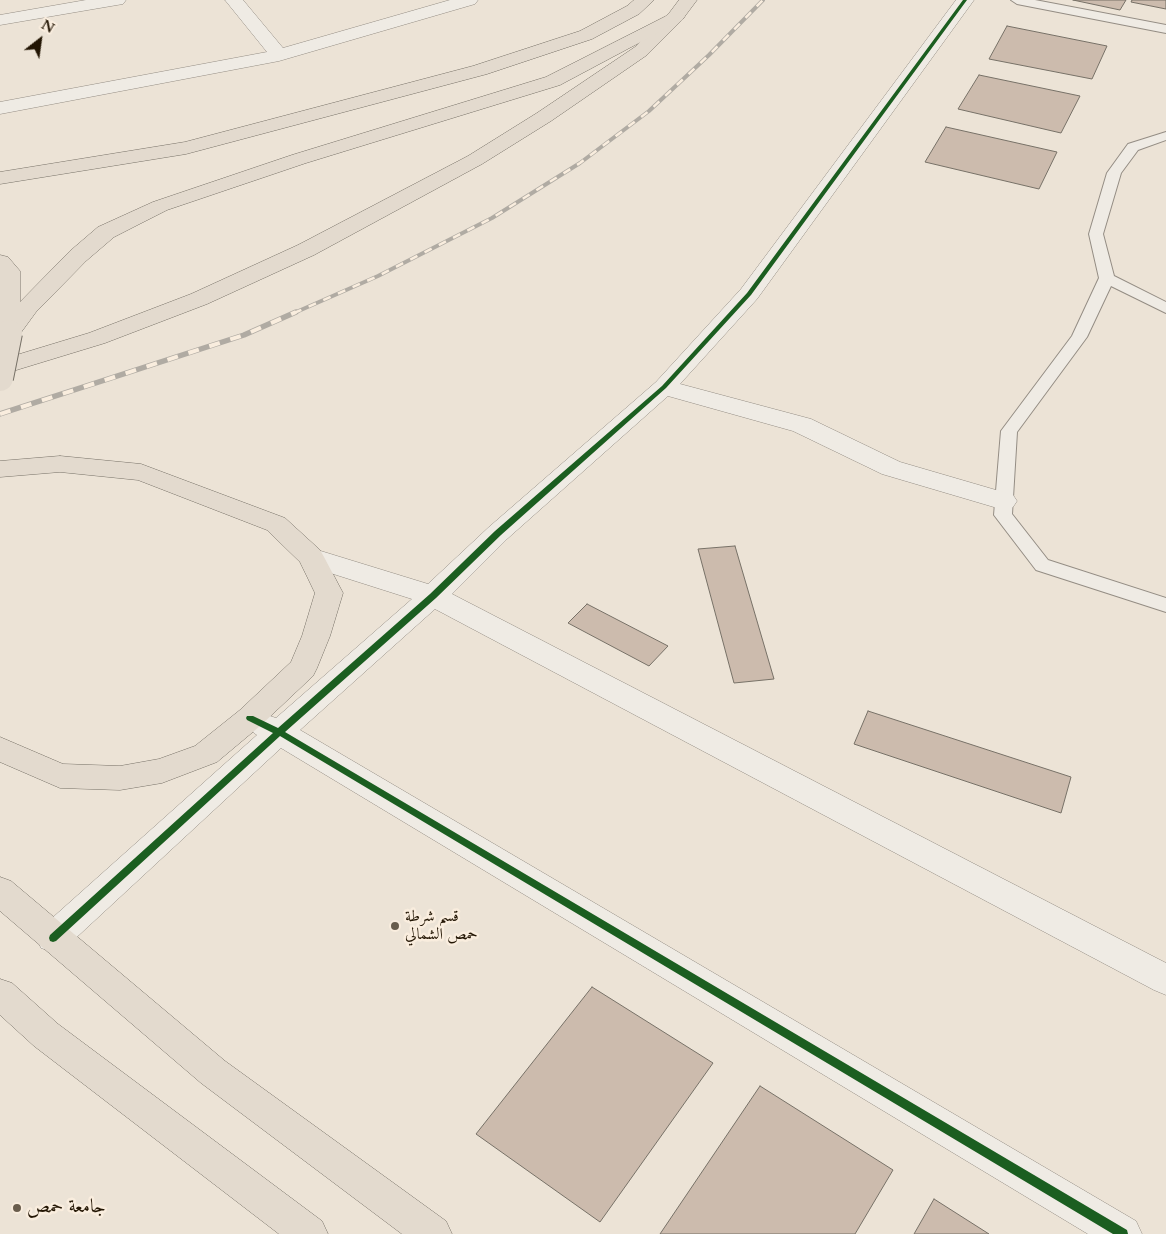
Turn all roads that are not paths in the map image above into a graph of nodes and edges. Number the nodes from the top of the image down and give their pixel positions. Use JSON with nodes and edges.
{"nodes":[{"id":1,"x":117,"y":0,"type":"edge"},
{"id":2,"x":234,"y":0,"type":"edge"},
{"id":3,"x":470,"y":0,"type":"edge"},
{"id":4,"x":644,"y":0,"type":"edge"},
{"id":5,"x":965,"y":0,"type":"edge"},
{"id":6,"x":1016,"y":0,"type":"edge"},
{"id":7,"x":439,"y":4,"type":"edge"},
{"id":8,"x":682,"y":8,"type":"edge"},
{"id":9,"x":0,"y":20,"type":"edge"},
{"id":10,"x":1166,"y":28,"type":"edge"},
{"id":11,"x":279,"y":55,"type":"junction"},
{"id":12,"x":0,"y":108,"type":"edge"},
{"id":13,"x":1166,"y":136,"type":"edge"},
{"id":14,"x":0,"y":178,"type":"edge"},
{"id":15,"x":0,"y":262,"type":"edge"},
{"id":16,"x":1107,"y":278,"type":"junction"},
{"id":17,"x":1166,"y":308,"type":"edge"},
{"id":18,"x":9,"y":333,"type":"junction"},
{"id":19,"x":0,"y":368,"type":"edge"},
{"id":20,"x":0,"y":378,"type":"edge"},
{"id":21,"x":664,"y":386,"type":"junction"},
{"id":22,"x":0,"y":469,"type":"edge"},
{"id":23,"x":1004,"y":501,"type":"junction"},
{"id":24,"x":311,"y":557,"type":"junction"},
{"id":25,"x":433,"y":596,"type":"junction"},
{"id":26,"x":1166,"y":605,"type":"edge"},
{"id":27,"x":250,"y":718,"type":"junction"},
{"id":28,"x":279,"y":732,"type":"junction"},
{"id":29,"x":0,"y":748,"type":"edge"},
{"id":30,"x":0,"y":891,"type":"edge"},
{"id":31,"x":53,"y":938,"type":"junction"},
{"id":32,"x":1166,"y":980,"type":"edge"},
{"id":33,"x":0,"y":994,"type":"edge"},
{"id":34,"x":309,"y":1234,"type":"edge"},
{"id":35,"x":433,"y":1234,"type":"edge"},
{"id":36,"x":1123,"y":1234,"type":"edge"}],
"edges":[{"from":1,"to":9,"type":"street"},
{"from":2,"to":11,"type":"street"},
{"from":3,"to":7,"type":"street"},
{"from":4,"to":14,"type":"main road"},
{"from":5,"to":21,"type":"street"},
{"from":6,"to":10,"type":"lane"},
{"from":7,"to":11,"type":"street"},
{"from":8,"to":18,"type":"main road"},
{"from":8,"to":19,"type":"main road"},
{"from":11,"to":12,"type":"street"},
{"from":13,"to":16,"type":"lane"},
{"from":15,"to":18,"type":"main road"},
{"from":16,"to":17,"type":"lane"},
{"from":16,"to":23,"type":"lane"},
{"from":18,"to":20,"type":"main road","bridge":true},
{"from":21,"to":23,"type":"street"},
{"from":21,"to":25,"type":"street"},
{"from":22,"to":24,"type":"main road"},
{"from":23,"to":26,"type":"lane"},
{"from":24,"to":25,"type":"street"},
{"from":24,"to":27,"type":"main road"},
{"from":25,"to":28,"type":"street"},
{"from":25,"to":32,"type":"street"},
{"from":27,"to":28,"type":"street"},
{"from":27,"to":29,"type":"main road"},
{"from":28,"to":31,"type":"street"},
{"from":28,"to":36,"type":"street"},
{"from":30,"to":31,"type":"main road"},
{"from":31,"to":35,"type":"main road"},
{"from":33,"to":34,"type":"main road"}]}
